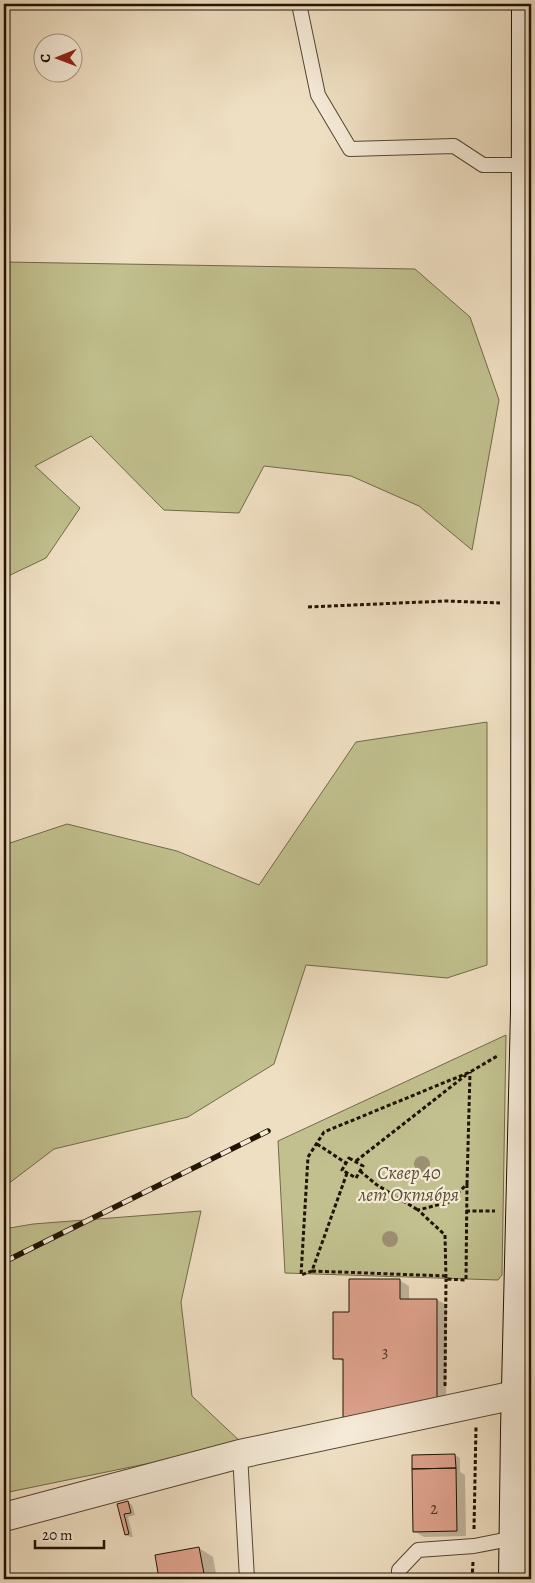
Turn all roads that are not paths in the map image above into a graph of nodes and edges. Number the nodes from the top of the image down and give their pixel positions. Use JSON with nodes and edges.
{"nodes":[{"id":1,"x":299,"y":4,"type":"edge"},
{"id":2,"x":526,"y":4,"type":"edge"},
{"id":3,"x":526,"y":165,"type":"junction"},
{"id":4,"x":529,"y":262,"type":"edge"},
{"id":5,"x":526,"y":1192,"type":"edge"},
{"id":6,"x":523,"y":1393,"type":"edge"},
{"id":7,"x":240,"y":1454,"type":"junction"},
{"id":8,"x":4,"y":1518,"type":"edge"},
{"id":9,"x":515,"y":1538,"type":"junction"},
{"id":10,"x":247,"y":1579,"type":"edge"},
{"id":11,"x":399,"y":1579,"type":"edge"},
{"id":12,"x":513,"y":1579,"type":"edge"}],
"edges":[{"from":1,"to":3,"type":"lane"},
{"from":2,"to":3,"type":"main road"},
{"from":3,"to":4,"type":"main road"},
{"from":4,"to":5,"type":"main road"},
{"from":5,"to":6,"type":"main road"},
{"from":6,"to":7,"type":"main road"},
{"from":6,"to":9,"type":"main road"},
{"from":7,"to":8,"type":"main road"},
{"from":7,"to":10,"type":"lane"},
{"from":9,"to":11,"type":"lane"},
{"from":9,"to":12,"type":"main road"}]}
